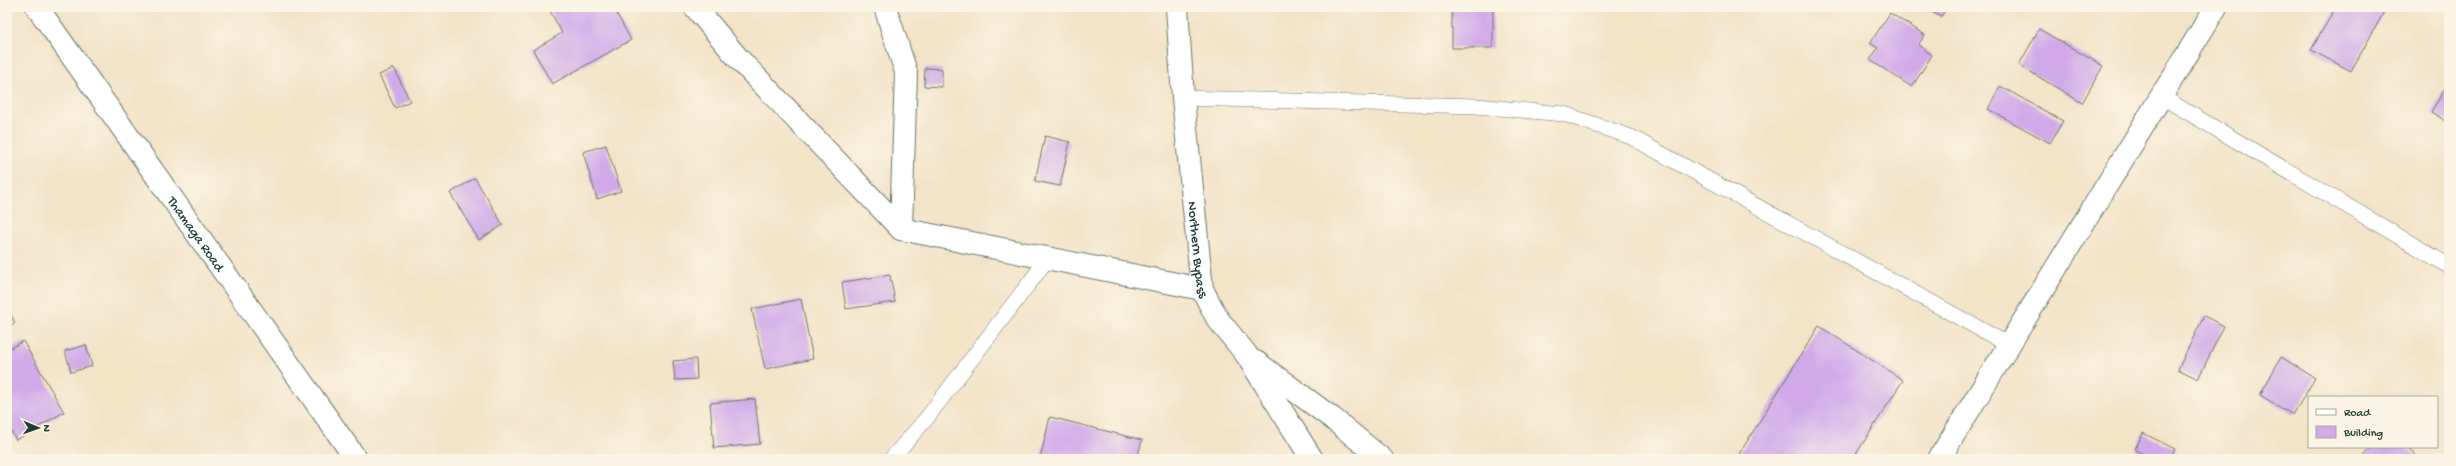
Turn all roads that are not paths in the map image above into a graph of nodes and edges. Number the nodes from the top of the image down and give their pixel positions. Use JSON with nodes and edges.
{"nodes":[{"id":1,"x":37,"y":7,"type":"edge"},
{"id":2,"x":695,"y":7,"type":"edge"},
{"id":3,"x":885,"y":7,"type":"edge"},
{"id":4,"x":1177,"y":7,"type":"edge"},
{"id":5,"x":2216,"y":7,"type":"edge"},
{"id":6,"x":1183,"y":98,"type":"junction"},
{"id":7,"x":2162,"y":98,"type":"junction"},
{"id":8,"x":901,"y":229,"type":"junction"},
{"id":9,"x":1049,"y":257,"type":"junction"},
{"id":10,"x":2449,"y":266,"type":"edge"},
{"id":11,"x":1202,"y":289,"type":"junction"},
{"id":12,"x":2009,"y":345,"type":"junction"},
{"id":13,"x":1246,"y":354,"type":"junction"},
{"id":14,"x":356,"y":459,"type":"edge"},
{"id":15,"x":891,"y":459,"type":"edge"},
{"id":16,"x":1312,"y":459,"type":"edge"},
{"id":17,"x":1382,"y":459,"type":"edge"},
{"id":18,"x":1939,"y":459,"type":"edge"}],
"edges":[{"from":1,"to":14,"type":"street","name":"Thamaga Road"},
{"from":2,"to":8,"type":"street"},
{"from":3,"to":8,"type":"street"},
{"from":4,"to":6,"type":"street","name":"Northern Bypass"},
{"from":5,"to":7,"type":"street"},
{"from":6,"to":11,"type":"street","name":"Northern Bypass"},
{"from":6,"to":12,"type":"lane"},
{"from":7,"to":10,"type":"lane"},
{"from":7,"to":12,"type":"street"},
{"from":8,"to":9,"type":"street"},
{"from":9,"to":11,"type":"street"},
{"from":9,"to":15,"type":"lane"},
{"from":11,"to":13,"type":"street","name":"Northern Bypass"},
{"from":12,"to":18,"type":"street"},
{"from":13,"to":16,"type":"street","name":"Northern Bypass"},
{"from":13,"to":17,"type":"street"}]}
